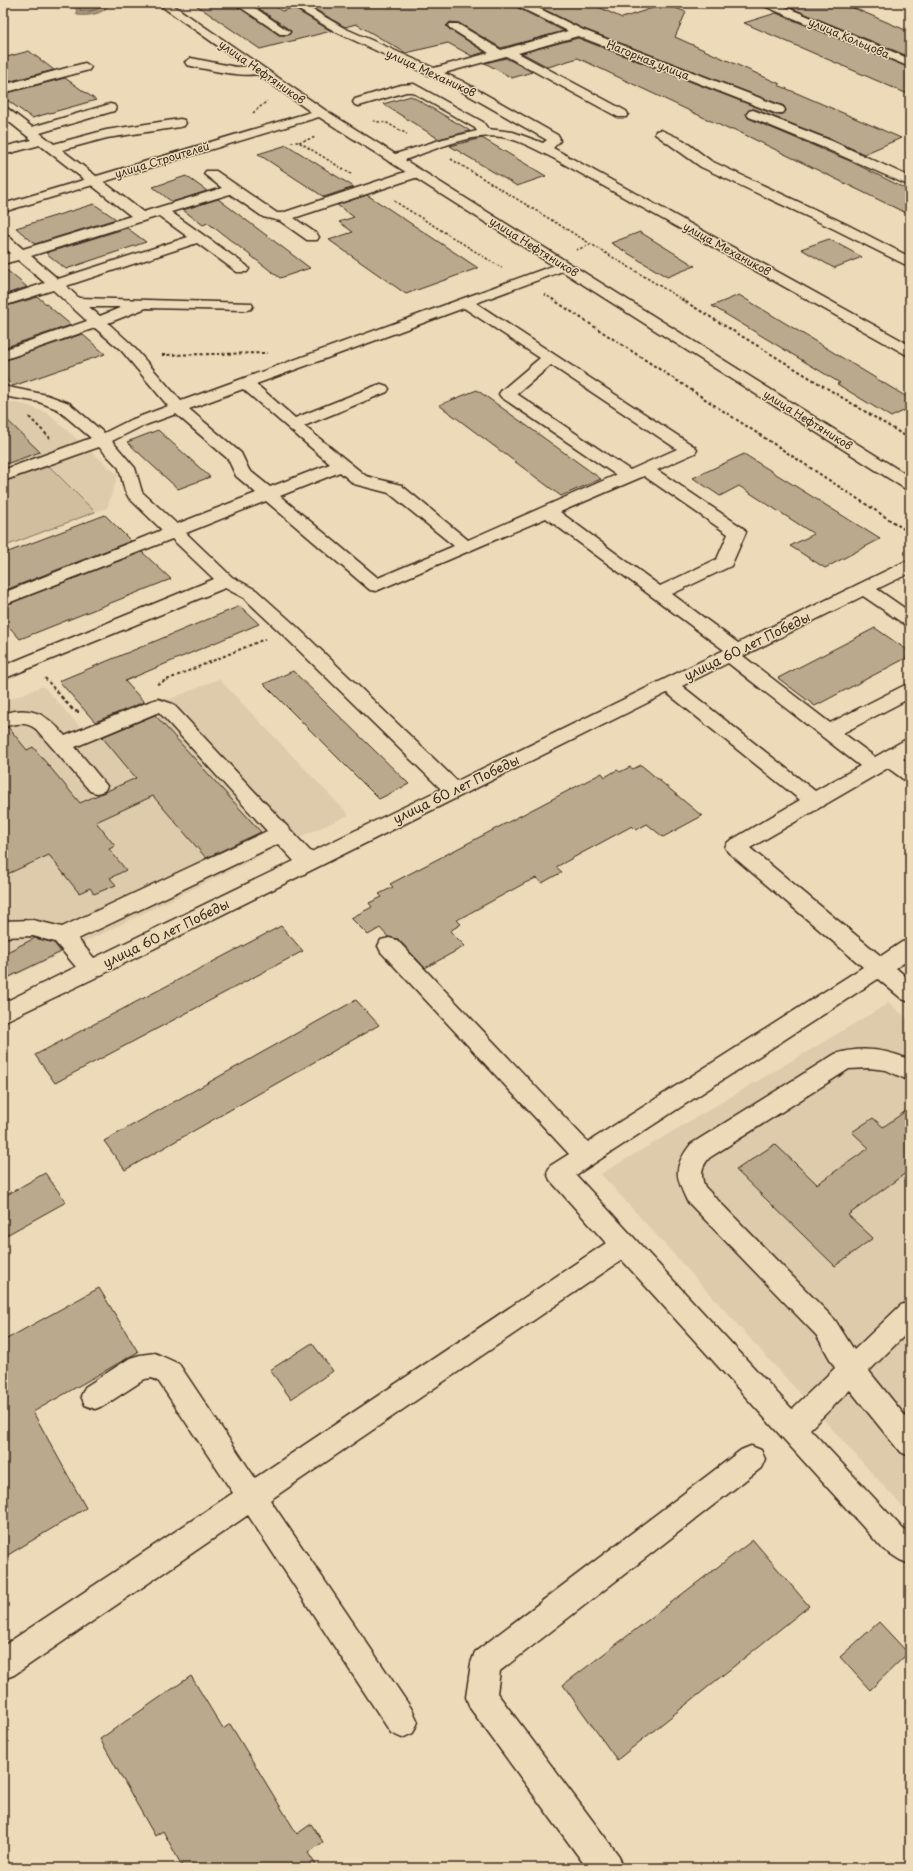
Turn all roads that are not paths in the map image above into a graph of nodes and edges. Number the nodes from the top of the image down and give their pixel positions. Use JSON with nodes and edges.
{"nodes":[{"id":1,"x":163,"y":3,"type":"edge"},
{"id":2,"x":240,"y":3,"type":"edge"},
{"id":3,"x":293,"y":3,"type":"edge"},
{"id":4,"x":519,"y":3,"type":"edge"},
{"id":5,"x":766,"y":3,"type":"edge"},
{"id":6,"x":454,"y":26,"type":"dead end"},
{"id":7,"x":284,"y":32,"type":"dead end"},
{"id":8,"x":580,"y":32,"type":"junction"},
{"id":9,"x":504,"y":53,"type":"junction"},
{"id":10,"x":191,"y":62,"type":"dead end"},
{"id":11,"x":910,"y":63,"type":"edge"},
{"id":12,"x":85,"y":67,"type":"dead end"},
{"id":13,"x":259,"y":70,"type":"junction"},
{"id":14,"x":434,"y":72,"type":"junction"},
{"id":15,"x":3,"y":89,"type":"edge"},
{"id":16,"x":358,"y":102,"type":"dead end"},
{"id":17,"x":110,"y":108,"type":"dead end"},
{"id":18,"x":741,"y":109,"type":"dead end"},
{"id":19,"x":779,"y":110,"type":"dead end"},
{"id":20,"x":3,"y":111,"type":"edge"},
{"id":21,"x":321,"y":113,"type":"junction"},
{"id":22,"x":622,"y":114,"type":"dead end"},
{"id":23,"x":180,"y":124,"type":"dead end"},
{"id":24,"x":30,"y":132,"type":"junction"},
{"id":25,"x":484,"y":132,"type":"junction"},
{"id":26,"x":661,"y":134,"type":"dead end"},
{"id":27,"x":46,"y":145,"type":"junction"},
{"id":28,"x":543,"y":148,"type":"junction"},
{"id":29,"x":3,"y":151,"type":"edge"},
{"id":30,"x":394,"y":159,"type":"junction"},
{"id":31,"x":416,"y":173,"type":"junction"},
{"id":32,"x":210,"y":174,"type":"dead end"},
{"id":33,"x":94,"y":181,"type":"junction"},
{"id":34,"x":910,"y":182,"type":"edge"},
{"id":35,"x":231,"y":189,"type":"junction"},
{"id":36,"x":3,"y":208,"type":"edge"},
{"id":37,"x":161,"y":211,"type":"junction"},
{"id":38,"x":141,"y":217,"type":"junction"},
{"id":39,"x":283,"y":217,"type":"junction"},
{"id":40,"x":312,"y":236,"type":"dead end"},
{"id":41,"x":199,"y":238,"type":"junction"},
{"id":42,"x":3,"y":239,"type":"edge"},
{"id":43,"x":21,"y":255,"type":"junction"},
{"id":44,"x":3,"y":260,"type":"edge"},
{"id":45,"x":910,"y":263,"type":"edge"},
{"id":46,"x":563,"y":266,"type":"junction"},
{"id":47,"x":242,"y":269,"type":"dead end"},
{"id":48,"x":56,"y":285,"type":"junction"},
{"id":49,"x":3,"y":302,"type":"edge"},
{"id":50,"x":75,"y":302,"type":"junction"},
{"id":51,"x":465,"y":302,"type":"junction"},
{"id":52,"x":144,"y":304,"type":"junction"},
{"id":53,"x":246,"y":306,"type":"dead end"},
{"id":54,"x":98,"y":322,"type":"junction"},
{"id":55,"x":910,"y":351,"type":"edge"},
{"id":56,"x":3,"y":355,"type":"edge"},
{"id":57,"x":550,"y":358,"type":"junction"},
{"id":58,"x":246,"y":383,"type":"junction"},
{"id":59,"x":381,"y":389,"type":"dead end"},
{"id":60,"x":3,"y":391,"type":"edge"},
{"id":61,"x":178,"y":408,"type":"junction"},
{"id":62,"x":293,"y":425,"type":"junction"},
{"id":63,"x":102,"y":440,"type":"junction"},
{"id":64,"x":342,"y":465,"type":"junction"},
{"id":65,"x":645,"y":470,"type":"junction"},
{"id":66,"x":3,"y":476,"type":"edge"},
{"id":67,"x":630,"y":477,"type":"junction"},
{"id":68,"x":910,"y":484,"type":"edge"},
{"id":69,"x":268,"y":494,"type":"junction"},
{"id":70,"x":549,"y":512,"type":"junction"},
{"id":71,"x":174,"y":532,"type":"junction"},
{"id":72,"x":466,"y":547,"type":"junction"},
{"id":73,"x":910,"y":566,"type":"edge"},
{"id":74,"x":226,"y":581,"type":"junction"},
{"id":75,"x":864,"y":589,"type":"junction"},
{"id":76,"x":659,"y":593,"type":"junction"},
{"id":77,"x":3,"y":599,"type":"edge"},
{"id":78,"x":910,"y":620,"type":"edge"},
{"id":79,"x":733,"y":653,"type":"junction"},
{"id":80,"x":3,"y":672,"type":"edge"},
{"id":81,"x":669,"y":685,"type":"junction"},
{"id":82,"x":910,"y":690,"type":"edge"},
{"id":83,"x":3,"y":721,"type":"edge"},
{"id":84,"x":829,"y":732,"type":"junction"},
{"id":85,"x":62,"y":745,"type":"junction"},
{"id":86,"x":910,"y":746,"type":"edge"},
{"id":87,"x":882,"y":762,"type":"junction"},
{"id":88,"x":910,"y":774,"type":"edge"},
{"id":89,"x":97,"y":786,"type":"dead end"},
{"id":90,"x":454,"y":790,"type":"junction"},
{"id":91,"x":814,"y":801,"type":"junction"},
{"id":92,"x":282,"y":833,"type":"junction"},
{"id":93,"x":308,"y":863,"type":"junction"},
{"id":94,"x":3,"y":929,"type":"edge"},
{"id":95,"x":63,"y":936,"type":"junction"},
{"id":96,"x":389,"y":946,"type":"dead end"},
{"id":97,"x":910,"y":948,"type":"edge"},
{"id":98,"x":880,"y":967,"type":"junction"},
{"id":99,"x":91,"y":970,"type":"junction"},
{"id":100,"x":910,"y":993,"type":"edge"},
{"id":101,"x":3,"y":1013,"type":"edge"},
{"id":102,"x":910,"y":1072,"type":"edge"},
{"id":103,"x":586,"y":1156,"type":"junction"},
{"id":104,"x":625,"y":1244,"type":"junction"},
{"id":105,"x":910,"y":1313,"type":"edge"},
{"id":106,"x":851,"y":1370,"type":"junction"},
{"id":107,"x":95,"y":1396,"type":"dead end"},
{"id":108,"x":793,"y":1427,"type":"junction"},
{"id":109,"x":910,"y":1443,"type":"edge"},
{"id":110,"x":751,"y":1459,"type":"dead end"},
{"id":111,"x":251,"y":1495,"type":"junction"},
{"id":112,"x":910,"y":1550,"type":"edge"},
{"id":113,"x":3,"y":1664,"type":"edge"},
{"id":114,"x":402,"y":1722,"type":"dead end"},
{"id":115,"x":607,"y":1868,"type":"edge"}],
"edges":[{"from":1,"to":13,"type":"street","name":"улица Нефтяников"},
{"from":2,"to":7,"type":"street"},
{"from":3,"to":14,"type":"street","name":"улица Механиков"},
{"from":4,"to":8,"type":"street","name":"Нагорная улица"},
{"from":5,"to":11,"type":"street","name":"улица Кольцова"},
{"from":6,"to":9,"type":"street"},
{"from":8,"to":9,"type":"street"},
{"from":8,"to":19,"type":"street","name":"Нагорная улица"},
{"from":9,"to":14,"type":"street"},
{"from":9,"to":22,"type":"street"},
{"from":10,"to":13,"type":"street"},
{"from":12,"to":15,"type":"street"},
{"from":13,"to":21,"type":"street","name":"улица Нефтяников"},
{"from":14,"to":28,"type":"street","name":"улица Механиков"},
{"from":16,"to":25,"type":"street"},
{"from":17,"to":24,"type":"street"},
{"from":18,"to":34,"type":"street"},
{"from":20,"to":24,"type":"street"},
{"from":21,"to":30,"type":"street","name":"улица Нефтяников"},
{"from":21,"to":33,"type":"street","name":"улица Строителей"},
{"from":23,"to":27,"type":"street"},
{"from":24,"to":27,"type":"street"},
{"from":25,"to":28,"type":"street","name":"улица Механиков"},
{"from":25,"to":30,"type":"street","name":"улица Механиков"},
{"from":26,"to":45,"type":"street"},
{"from":27,"to":29,"type":"street"},
{"from":27,"to":33,"type":"street"},
{"from":28,"to":55,"type":"street","name":"улица Механиков"},
{"from":30,"to":31,"type":"street","name":"улица Нефтяников"},
{"from":31,"to":39,"type":"street"},
{"from":31,"to":46,"type":"street","name":"улица Нефтяников"},
{"from":32,"to":35,"type":"street"},
{"from":33,"to":36,"type":"street","name":"улица Строителей"},
{"from":33,"to":38,"type":"street"},
{"from":35,"to":37,"type":"street"},
{"from":35,"to":39,"type":"street"},
{"from":37,"to":38,"type":"street"},
{"from":37,"to":41,"type":"street"},
{"from":38,"to":43,"type":"street"},
{"from":39,"to":40,"type":"street"},
{"from":41,"to":47,"type":"street"},
{"from":41,"to":48,"type":"street"},
{"from":42,"to":43,"type":"street"},
{"from":43,"to":44,"type":"street"},
{"from":43,"to":48,"type":"street"},
{"from":46,"to":51,"type":"street"},
{"from":46,"to":68,"type":"street","name":"улица Нефтяников"},
{"from":48,"to":49,"type":"street"},
{"from":48,"to":50,"type":"street"},
{"from":50,"to":52,"type":"street"},
{"from":50,"to":54,"type":"street"},
{"from":51,"to":57,"type":"street"},
{"from":51,"to":58,"type":"street"},
{"from":52,"to":53,"type":"street"},
{"from":52,"to":54,"type":"street"},
{"from":54,"to":56,"type":"street"},
{"from":54,"to":61,"type":"street"},
{"from":57,"to":65,"type":"street"},
{"from":57,"to":67,"type":"street"},
{"from":58,"to":61,"type":"street"},
{"from":58,"to":62,"type":"street"},
{"from":59,"to":62,"type":"street"},
{"from":60,"to":63,"type":"street"},
{"from":61,"to":63,"type":"street"},
{"from":61,"to":69,"type":"street"},
{"from":62,"to":64,"type":"street"},
{"from":63,"to":66,"type":"street"},
{"from":63,"to":71,"type":"street"},
{"from":64,"to":69,"type":"street"},
{"from":64,"to":72,"type":"street"},
{"from":65,"to":67,"type":"street"},
{"from":65,"to":76,"type":"street"},
{"from":67,"to":70,"type":"street"},
{"from":69,"to":71,"type":"street"},
{"from":69,"to":72,"type":"street"},
{"from":70,"to":72,"type":"street"},
{"from":70,"to":76,"type":"street"},
{"from":71,"to":74,"type":"street"},
{"from":71,"to":77,"type":"street"},
{"from":73,"to":75,"type":"street","name":"улица 60 лет Победы"},
{"from":74,"to":80,"type":"street"},
{"from":74,"to":90,"type":"street"},
{"from":75,"to":78,"type":"street"},
{"from":75,"to":79,"type":"street","name":"улица 60 лет Победы"},
{"from":76,"to":79,"type":"street"},
{"from":79,"to":81,"type":"street","name":"улица 60 лет Победы"},
{"from":79,"to":84,"type":"street"},
{"from":81,"to":90,"type":"street","name":"улица 60 лет Победы"},
{"from":81,"to":91,"type":"street"},
{"from":82,"to":84,"type":"street"},
{"from":83,"to":85,"type":"street"},
{"from":84,"to":87,"type":"street"},
{"from":85,"to":89,"type":"street"},
{"from":85,"to":92,"type":"street"},
{"from":86,"to":87,"type":"street"},
{"from":87,"to":88,"type":"street"},
{"from":87,"to":91,"type":"street"},
{"from":90,"to":93,"type":"street","name":"улица 60 лет Победы"},
{"from":91,"to":98,"type":"street"},
{"from":92,"to":93,"type":"street"},
{"from":92,"to":95,"type":"street"},
{"from":93,"to":99,"type":"street","name":"улица 60 лет Победы"},
{"from":94,"to":95,"type":"street"},
{"from":95,"to":99,"type":"street"},
{"from":96,"to":103,"type":"street"},
{"from":97,"to":98,"type":"street"},
{"from":98,"to":100,"type":"street"},
{"from":98,"to":103,"type":"street"},
{"from":99,"to":101,"type":"street","name":"улица 60 лет Победы"},
{"from":102,"to":106,"type":"street"},
{"from":103,"to":104,"type":"street"},
{"from":104,"to":108,"type":"street"},
{"from":104,"to":111,"type":"street"},
{"from":105,"to":106,"type":"street"},
{"from":106,"to":108,"type":"street"},
{"from":106,"to":109,"type":"street"},
{"from":107,"to":111,"type":"street"},
{"from":108,"to":112,"type":"street"},
{"from":110,"to":115,"type":"street"},
{"from":111,"to":113,"type":"street"},
{"from":111,"to":114,"type":"street"}]}
